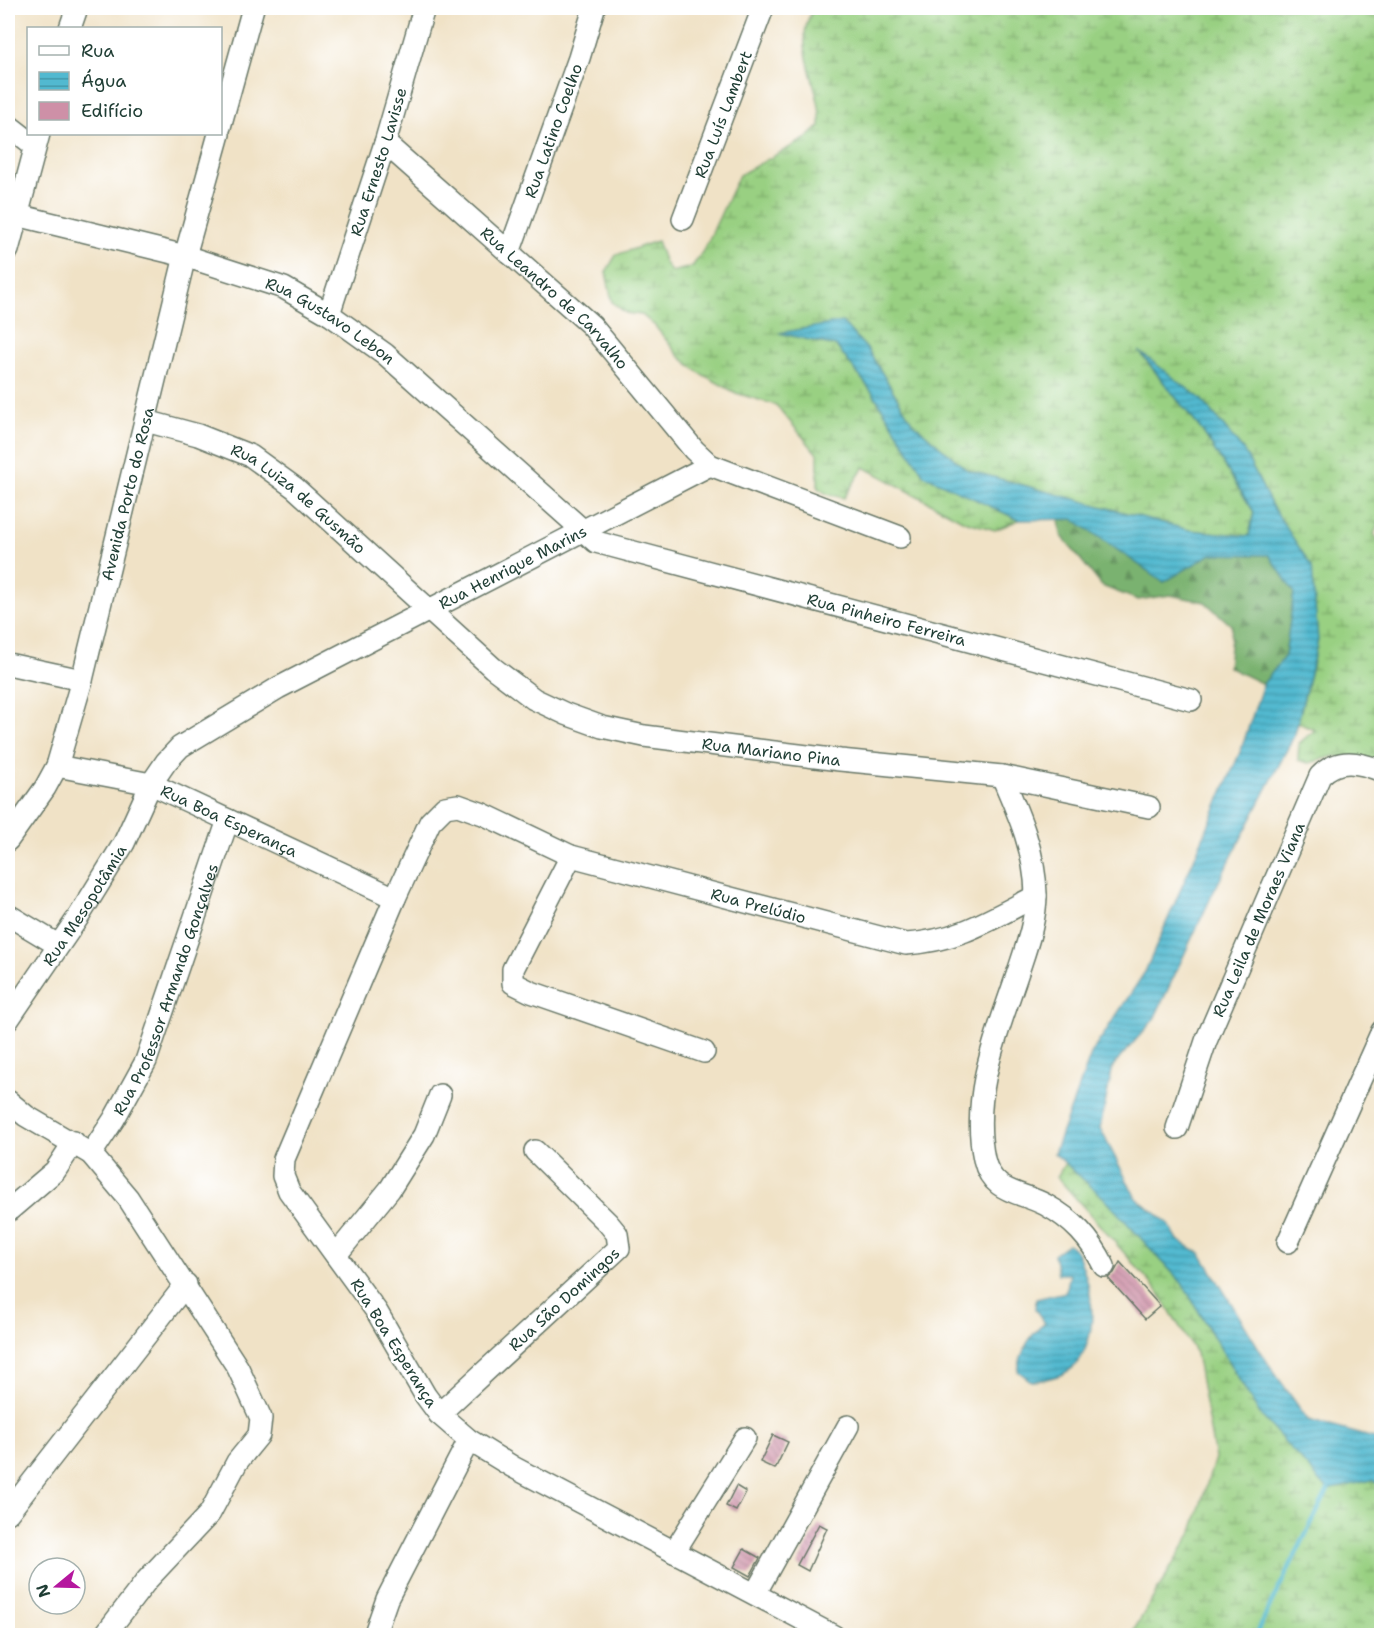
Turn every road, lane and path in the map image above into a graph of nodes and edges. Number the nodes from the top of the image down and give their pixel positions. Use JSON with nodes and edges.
{"nodes":[{"id":1,"x":77,"y":8,"type":"edge"},
{"id":2,"x":253,"y":8,"type":"edge"},
{"id":3,"x":424,"y":8,"type":"edge"},
{"id":4,"x":594,"y":8,"type":"edge"},
{"id":5,"x":763,"y":8,"type":"edge"},
{"id":6,"x":70,"y":27,"type":"edge"},
{"id":7,"x":222,"y":120,"type":"edge"},
{"id":8,"x":8,"y":125,"type":"edge"},
{"id":9,"x":27,"y":135,"type":"edge"},
{"id":10,"x":219,"y":135,"type":"edge"},
{"id":11,"x":37,"y":140,"type":"edge"},
{"id":12,"x":385,"y":143,"type":"junction"},
{"id":13,"x":17,"y":215,"type":"junction"},
{"id":14,"x":683,"y":219,"type":"dead end"},
{"id":15,"x":8,"y":250,"type":"edge"},
{"id":16,"x":509,"y":253,"type":"junction"},
{"id":17,"x":185,"y":256,"type":"junction"},
{"id":18,"x":329,"y":314,"type":"junction"},
{"id":19,"x":146,"y":421,"type":"junction"},
{"id":20,"x":710,"y":465,"type":"junction"},
{"id":21,"x":584,"y":532,"type":"junction"},
{"id":22,"x":900,"y":537,"type":"dead end"},
{"id":23,"x":431,"y":609,"type":"junction"},
{"id":24,"x":8,"y":664,"type":"edge"},
{"id":25,"x":82,"y":680,"type":"junction"},
{"id":26,"x":1191,"y":700,"type":"dead end"},
{"id":27,"x":57,"y":766,"type":"junction"},
{"id":28,"x":1382,"y":771,"type":"edge"},
{"id":29,"x":1002,"y":776,"type":"junction"},
{"id":30,"x":151,"y":784,"type":"junction"},
{"id":31,"x":1149,"y":807,"type":"dead end"},
{"id":32,"x":483,"y":814,"type":"joint"},
{"id":33,"x":228,"y":820,"type":"junction"},
{"id":34,"x":8,"y":840,"type":"edge"},
{"id":35,"x":571,"y":856,"type":"junction"},
{"id":36,"x":1036,"y":896,"type":"junction"},
{"id":37,"x":395,"y":898,"type":"junction"},
{"id":38,"x":8,"y":915,"type":"edge"},
{"id":39,"x":58,"y":945,"type":"junction"},
{"id":40,"x":8,"y":1020,"type":"edge"},
{"id":41,"x":1382,"y":1031,"type":"edge"},
{"id":42,"x":704,"y":1052,"type":"dead end"},
{"id":43,"x":440,"y":1095,"type":"dead end"},
{"id":44,"x":8,"y":1101,"type":"edge"},
{"id":45,"x":1177,"y":1128,"type":"dead end"},
{"id":46,"x":74,"y":1142,"type":"junction"},
{"id":47,"x":536,"y":1151,"type":"dead end"},
{"id":48,"x":91,"y":1154,"type":"junction"},
{"id":49,"x":8,"y":1211,"type":"edge"},
{"id":50,"x":1288,"y":1242,"type":"dead end"},
{"id":51,"x":336,"y":1255,"type":"junction"},
{"id":52,"x":1104,"y":1266,"type":"dead end"},
{"id":53,"x":186,"y":1284,"type":"junction"},
{"id":54,"x":439,"y":1414,"type":"junction"},
{"id":55,"x":848,"y":1426,"type":"dead end"},
{"id":56,"x":745,"y":1438,"type":"dead end"},
{"id":57,"x":469,"y":1440,"type":"junction"},
{"id":58,"x":8,"y":1513,"type":"edge"},
{"id":59,"x":674,"y":1552,"type":"junction"},
{"id":60,"x":755,"y":1594,"type":"junction"},
{"id":61,"x":104,"y":1635,"type":"edge"},
{"id":62,"x":374,"y":1635,"type":"edge"},
{"id":63,"x":834,"y":1635,"type":"edge"}],
"edges":[{"from":1,"to":6,"type":"street"},
{"from":2,"to":7,"type":"street"},
{"from":3,"to":12,"type":"street","name":"Rua Ernesto Lavisse"},
{"from":4,"to":16,"type":"street","name":"Rua Latino Coelho"},
{"from":5,"to":14,"type":"street","name":"Rua Luís Lambert"},
{"from":8,"to":9,"type":"street"},
{"from":10,"to":17,"type":"street","name":"Avenida Porto do Rosa"},
{"from":11,"to":13,"type":"street"},
{"from":12,"to":16,"type":"street","name":"Rua Leandro de Carvalho"},
{"from":12,"to":18,"type":"street","name":"Rua Ernesto Lavisse"},
{"from":13,"to":15,"type":"street"},
{"from":13,"to":17,"type":"street","name":"Rua Gustavo Lebon"},
{"from":16,"to":20,"type":"street","name":"Rua Leandro de Carvalho"},
{"from":17,"to":18,"type":"street","name":"Rua Gustavo Lebon"},
{"from":17,"to":19,"type":"street","name":"Avenida Porto do Rosa"},
{"from":18,"to":21,"type":"street","name":"Rua Gustavo Lebon"},
{"from":19,"to":23,"type":"street","name":"Rua Luiza de Gusmão"},
{"from":19,"to":25,"type":"street","name":"Avenida Porto do Rosa"},
{"from":20,"to":21,"type":"street","name":"Rua Henrique Marins"},
{"from":20,"to":22,"type":"street"},
{"from":21,"to":23,"type":"street","name":"Rua Henrique Marins"},
{"from":21,"to":26,"type":"street","name":"Rua Pinheiro Ferreira"},
{"from":23,"to":29,"type":"street","name":"Rua Mariano Pina"},
{"from":23,"to":30,"type":"street","name":"Rua Henrique Marins"},
{"from":24,"to":25,"type":"street"},
{"from":25,"to":27,"type":"street","name":"Avenida Porto do Rosa"},
{"from":27,"to":30,"type":"street","name":"Rua Boa Esperança"},
{"from":27,"to":34,"type":"street","name":"Avenida Porto do Rosa"},
{"from":28,"to":45,"type":"street","name":"Rua Leila de Moraes Viana"},
{"from":29,"to":31,"type":"street","name":"Rua Mariano Pina"},
{"from":29,"to":36,"type":"street"},
{"from":30,"to":33,"type":"street","name":"Rua Boa Esperança"},
{"from":30,"to":39,"type":"street","name":"Rua Mesopotâmia"},
{"from":32,"to":35,"type":"street","name":"Rua Prelúdio"},
{"from":32,"to":37,"type":"street","name":"Rua Boa Esperança"},
{"from":33,"to":37,"type":"street","name":"Rua Boa Esperança"},
{"from":33,"to":48,"type":"street","name":"Rua Professor Armando Gonçalves"},
{"from":35,"to":36,"type":"street","name":"Rua Prelúdio"},
{"from":35,"to":42,"type":"street"},
{"from":36,"to":52,"type":"street"},
{"from":37,"to":51,"type":"street","name":"Rua Boa Esperança"},
{"from":38,"to":39,"type":"street"},
{"from":39,"to":40,"type":"street","name":"Rua Mesopotâmia"},
{"from":41,"to":50,"type":"street"},
{"from":43,"to":51,"type":"street"},
{"from":44,"to":46,"type":"street"},
{"from":46,"to":48,"type":"street"},
{"from":46,"to":49,"type":"street"},
{"from":47,"to":54,"type":"street","name":"Rua São Domingos"},
{"from":48,"to":53,"type":"street"},
{"from":51,"to":54,"type":"street","name":"Rua Boa Esperança"},
{"from":53,"to":58,"type":"street"},
{"from":53,"to":61,"type":"street"},
{"from":54,"to":57,"type":"street","name":"Rua Boa Esperança"},
{"from":55,"to":60,"type":"street"},
{"from":56,"to":59,"type":"street"},
{"from":57,"to":59,"type":"street","name":"Rua Boa Esperança"},
{"from":57,"to":62,"type":"street"},
{"from":59,"to":60,"type":"street","name":"Rua Boa Esperança"},
{"from":60,"to":63,"type":"street","name":"Rua Boa Esperança"}]}
